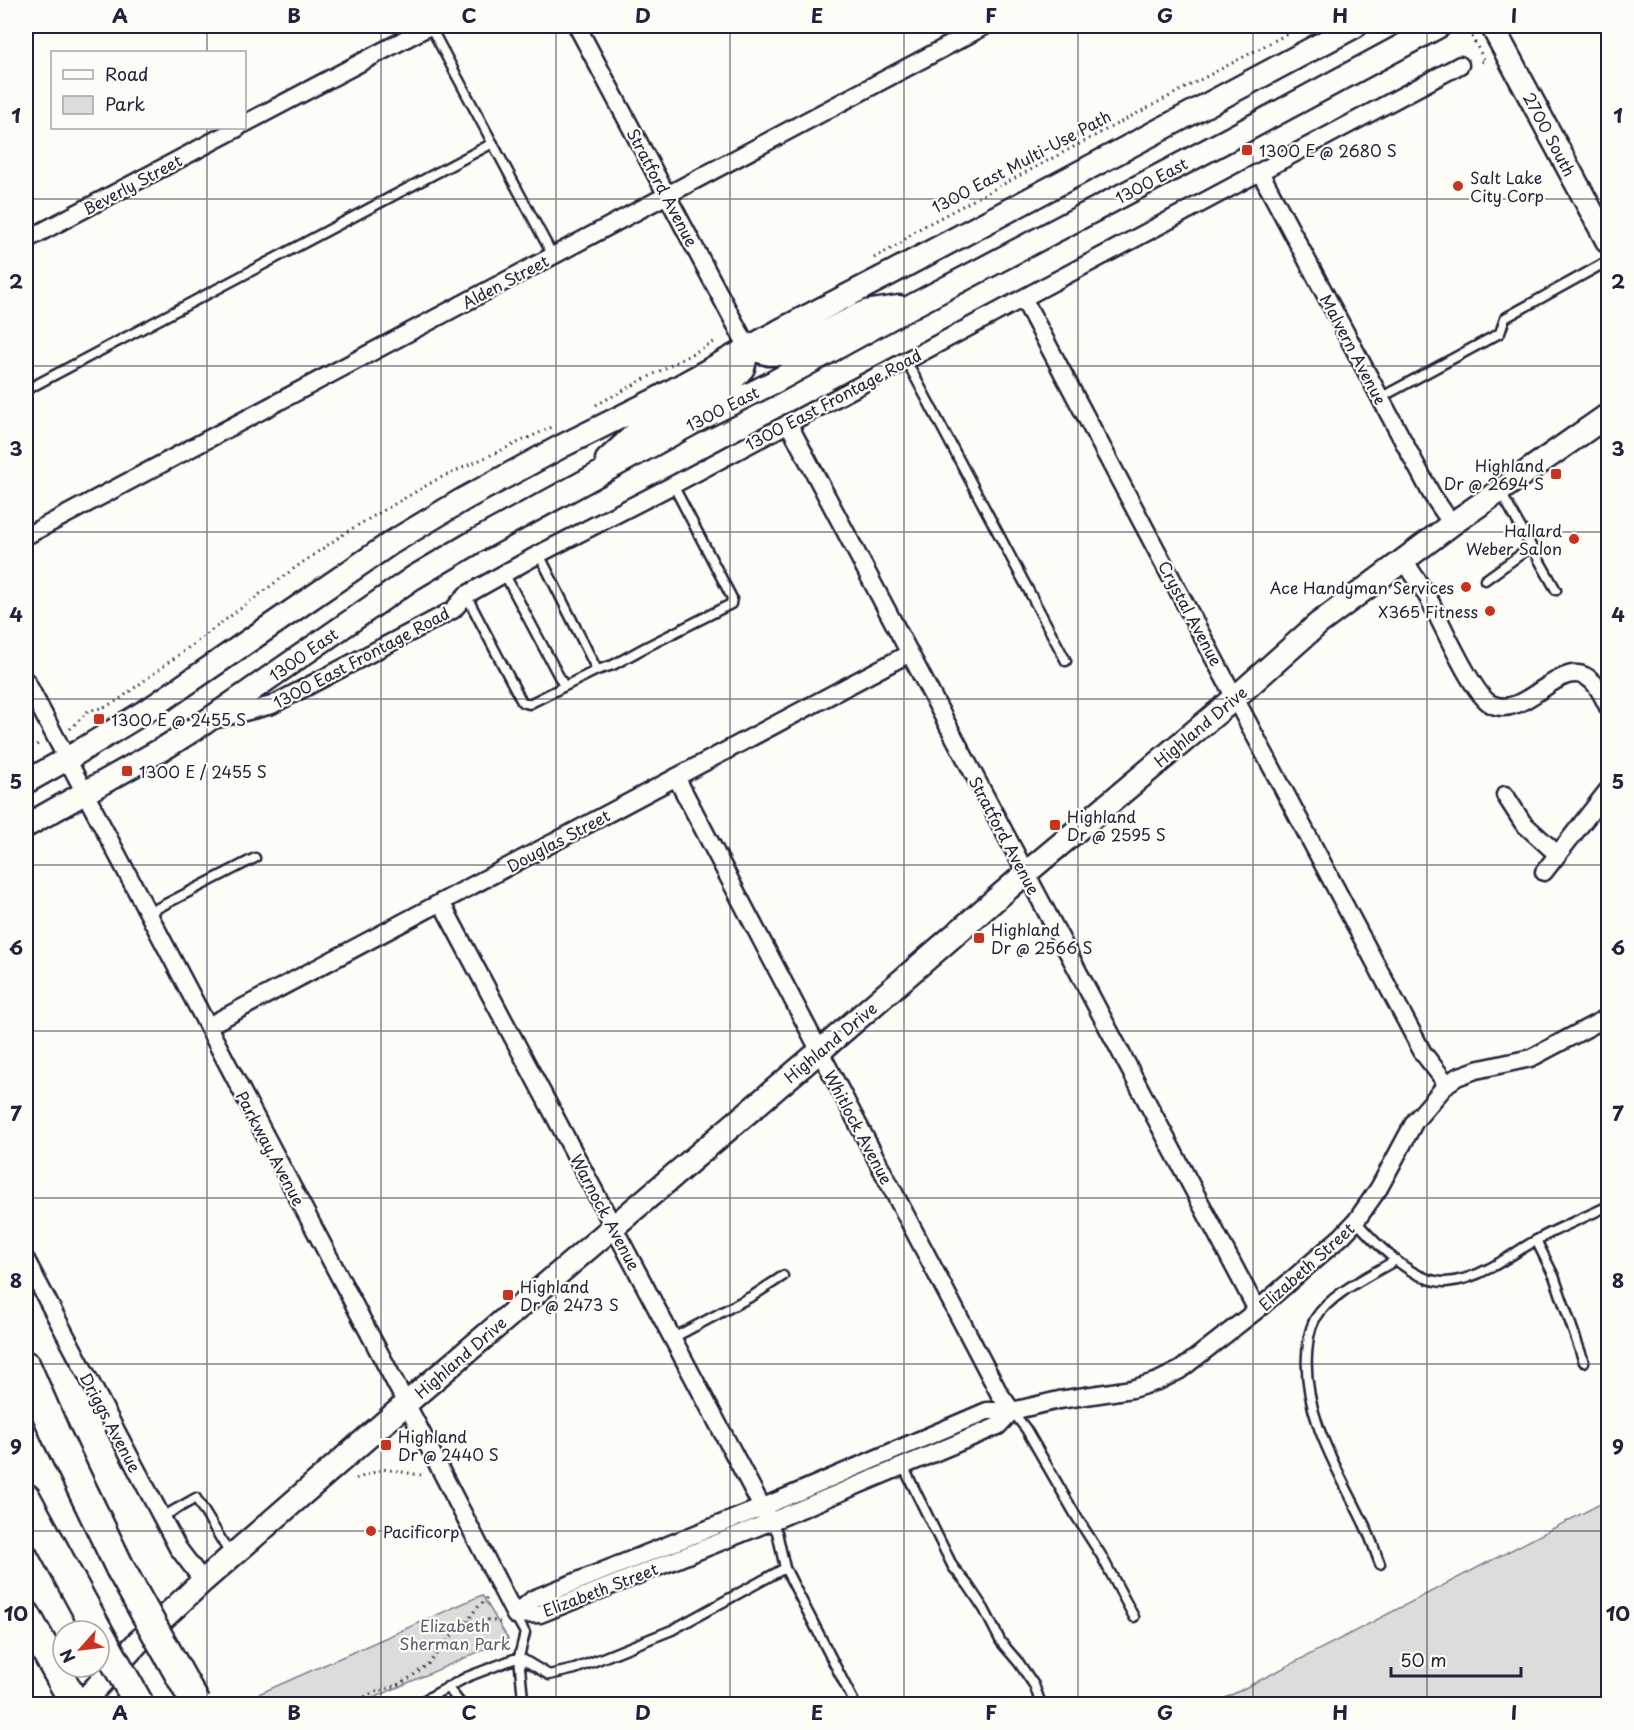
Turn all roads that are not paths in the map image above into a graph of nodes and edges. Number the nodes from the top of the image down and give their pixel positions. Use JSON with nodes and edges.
{"nodes":[{"id":1,"x":430,"y":26,"type":"edge"},
{"id":2,"x":578,"y":26,"type":"edge"},
{"id":3,"x":985,"y":26,"type":"edge"},
{"id":4,"x":1355,"y":26,"type":"edge"},
{"id":5,"x":1439,"y":26,"type":"edge"},
{"id":6,"x":1492,"y":26,"type":"edge"},
{"id":7,"x":1460,"y":65,"type":"dead end"},
{"id":8,"x":246,"y":123,"type":"edge"},
{"id":9,"x":236,"y":129,"type":"edge"},
{"id":10,"x":493,"y":143,"type":"junction"},
{"id":11,"x":1260,"y":172,"type":"junction"},
{"id":12,"x":667,"y":195,"type":"junction"},
{"id":13,"x":26,"y":240,"type":"edge"},
{"id":14,"x":1608,"y":242,"type":"edge"},
{"id":15,"x":553,"y":256,"type":"junction"},
{"id":16,"x":1608,"y":261,"type":"edge"},
{"id":17,"x":1023,"y":298,"type":"junction"},
{"id":18,"x":914,"y":305,"type":"junction"},
{"id":19,"x":748,"y":348,"type":"junction"},
{"id":20,"x":906,"y":360,"type":"junction"},
{"id":21,"x":26,"y":390,"type":"edge"},
{"id":22,"x":1380,"y":398,"type":"junction"},
{"id":23,"x":1608,"y":415,"type":"edge"},
{"id":24,"x":788,"y":423,"type":"junction"},
{"id":25,"x":584,"y":482,"type":"junction"},
{"id":26,"x":672,"y":485,"type":"junction"},
{"id":27,"x":1500,"y":490,"type":"junction"},
{"id":28,"x":1452,"y":524,"type":"junction"},
{"id":29,"x":26,"y":536,"type":"edge"},
{"id":30,"x":1531,"y":547,"type":"junction"},
{"id":31,"x":539,"y":554,"type":"junction"},
{"id":32,"x":1404,"y":560,"type":"junction"},
{"id":33,"x":504,"y":573,"type":"junction"},
{"id":34,"x":1485,"y":580,"type":"dead end"},
{"id":35,"x":1556,"y":590,"type":"dead end"},
{"id":36,"x":466,"y":595,"type":"junction"},
{"id":37,"x":908,"y":654,"type":"junction"},
{"id":38,"x":1066,"y":661,"type":"dead end"},
{"id":39,"x":597,"y":670,"type":"junction"},
{"id":40,"x":26,"y":681,"type":"edge"},
{"id":41,"x":564,"y":686,"type":"junction"},
{"id":42,"x":1236,"y":697,"type":"junction"},
{"id":43,"x":1608,"y":707,"type":"edge"},
{"id":44,"x":204,"y":723,"type":"junction"},
{"id":45,"x":67,"y":759,"type":"junction"},
{"id":46,"x":676,"y":777,"type":"junction"},
{"id":47,"x":26,"y":782,"type":"edge"},
{"id":48,"x":1608,"y":790,"type":"edge"},
{"id":49,"x":85,"y":794,"type":"junction"},
{"id":50,"x":1505,"y":795,"type":"dead end"},
{"id":51,"x":26,"y":826,"type":"edge"},
{"id":52,"x":1557,"y":854,"type":"junction"},
{"id":53,"x":255,"y":858,"type":"dead end"},
{"id":54,"x":1544,"y":872,"type":"dead end"},
{"id":55,"x":1025,"y":874,"type":"junction"},
{"id":56,"x":441,"y":902,"type":"junction"},
{"id":57,"x":148,"y":913,"type":"junction"},
{"id":58,"x":1608,"y":1017,"type":"edge"},
{"id":59,"x":208,"y":1026,"type":"junction"},
{"id":60,"x":819,"y":1052,"type":"junction"},
{"id":61,"x":1447,"y":1084,"type":"junction"},
{"id":62,"x":1608,"y":1206,"type":"edge"},
{"id":63,"x":1356,"y":1221,"type":"junction"},
{"id":64,"x":613,"y":1226,"type":"junction"},
{"id":65,"x":1536,"y":1240,"type":"junction"},
{"id":66,"x":26,"y":1260,"type":"edge"},
{"id":67,"x":1396,"y":1260,"type":"junction"},
{"id":68,"x":783,"y":1276,"type":"dead end"},
{"id":69,"x":1257,"y":1310,"type":"junction"},
{"id":70,"x":673,"y":1338,"type":"junction"},
{"id":71,"x":1584,"y":1362,"type":"dead end"},
{"id":72,"x":26,"y":1366,"type":"edge"},
{"id":73,"x":406,"y":1403,"type":"junction"},
{"id":74,"x":1012,"y":1412,"type":"junction"},
{"id":75,"x":899,"y":1458,"type":"junction"},
{"id":76,"x":26,"y":1498,"type":"edge"},
{"id":77,"x":766,"y":1515,"type":"junction"},
{"id":78,"x":162,"y":1517,"type":"junction"},
{"id":79,"x":231,"y":1557,"type":"junction"},
{"id":80,"x":1380,"y":1564,"type":"dead end"},
{"id":81,"x":785,"y":1568,"type":"junction"},
{"id":82,"x":203,"y":1581,"type":"junction"},
{"id":83,"x":26,"y":1615,"type":"edge"},
{"id":84,"x":1134,"y":1617,"type":"dead end"},
{"id":85,"x":92,"y":1619,"type":"edge"},
{"id":86,"x":508,"y":1619,"type":"junction"},
{"id":87,"x":111,"y":1654,"type":"edge"},
{"id":88,"x":519,"y":1657,"type":"junction"},
{"id":89,"x":447,"y":1688,"type":"junction"},
{"id":90,"x":75,"y":1704,"type":"edge"},
{"id":91,"x":81,"y":1704,"type":"edge"},
{"id":92,"x":139,"y":1704,"type":"edge"},
{"id":93,"x":196,"y":1704,"type":"edge"},
{"id":94,"x":417,"y":1704,"type":"edge"},
{"id":95,"x":460,"y":1704,"type":"edge"},
{"id":96,"x":526,"y":1704,"type":"edge"},
{"id":97,"x":855,"y":1704,"type":"edge"},
{"id":98,"x":1041,"y":1704,"type":"edge"}],
"edges":[{"from":1,"to":8,"type":"street"},
{"from":1,"to":10,"type":"lane"},
{"from":2,"to":12,"type":"street","name":"Stratford Avenue"},
{"from":3,"to":12,"type":"street","name":"Alden Street"},
{"from":4,"to":19,"type":"main road"},
{"from":5,"to":18,"type":"main road","name":"1300 East"},
{"from":6,"to":14,"type":"main road","name":"2700 South"},
{"from":7,"to":11,"type":"street","name":"1300 East Frontage Road"},
{"from":9,"to":13,"type":"street","name":"Beverly Street"},
{"from":10,"to":15,"type":"lane"},
{"from":10,"to":21,"type":"lane"},
{"from":11,"to":17,"type":"street","name":"1300 East Frontage Road"},
{"from":11,"to":22,"type":"street","name":"Malvern Avenue"},
{"from":12,"to":15,"type":"street","name":"Alden Street"},
{"from":12,"to":19,"type":"street","name":"Stratford Avenue"},
{"from":15,"to":29,"type":"street","name":"Alden Street"},
{"from":16,"to":22,"type":"lane"},
{"from":17,"to":20,"type":"street","name":"1300 East Frontage Road"},
{"from":17,"to":42,"type":"street","name":"Crystal Avenue"},
{"from":18,"to":19,"type":"main road"},
{"from":18,"to":25,"type":"main road","name":"1300 East"},
{"from":19,"to":25,"type":"main road"},
{"from":19,"to":45,"type":"main road"},
{"from":20,"to":24,"type":"street","name":"1300 East Frontage Road"},
{"from":20,"to":38,"type":"lane"},
{"from":22,"to":28,"type":"street","name":"Malvern Avenue"},
{"from":23,"to":27,"type":"main road","name":"Highland Drive"},
{"from":24,"to":26,"type":"street","name":"1300 East Frontage Road"},
{"from":24,"to":37,"type":"street","name":"Stratford Avenue"},
{"from":25,"to":44,"type":"main road","name":"1300 East"},
{"from":26,"to":31,"type":"street","name":"1300 East Frontage Road"},
{"from":26,"to":39,"type":"lane"},
{"from":27,"to":28,"type":"main road","name":"Highland Drive"},
{"from":27,"to":30,"type":"lane"},
{"from":28,"to":32,"type":"main road","name":"Highland Drive"},
{"from":30,"to":34,"type":"lane"},
{"from":30,"to":35,"type":"lane"},
{"from":31,"to":33,"type":"street","name":"1300 East Frontage Road"},
{"from":31,"to":39,"type":"lane"},
{"from":32,"to":42,"type":"main road","name":"Highland Drive"},
{"from":32,"to":43,"type":"street"},
{"from":33,"to":36,"type":"street","name":"1300 East Frontage Road"},
{"from":33,"to":41,"type":"lane"},
{"from":36,"to":41,"type":"lane"},
{"from":36,"to":44,"type":"street","name":"1300 East Frontage Road"},
{"from":37,"to":46,"type":"street","name":"Douglas Street"},
{"from":37,"to":55,"type":"street","name":"Stratford Avenue"},
{"from":39,"to":41,"type":"lane"},
{"from":40,"to":45,"type":"street","name":"Parkway Avenue"},
{"from":42,"to":55,"type":"main road","name":"Highland Drive"},
{"from":42,"to":61,"type":"street","name":"Crystal Avenue"},
{"from":44,"to":49,"type":"main road","name":"1300 East"},
{"from":45,"to":47,"type":"main road"},
{"from":45,"to":49,"type":"street","name":"Parkway Avenue"},
{"from":46,"to":56,"type":"street","name":"Douglas Street"},
{"from":46,"to":60,"type":"street","name":"Whitlock Avenue"},
{"from":48,"to":52,"type":"street"},
{"from":49,"to":51,"type":"main road","name":"1300 East"},
{"from":49,"to":57,"type":"street","name":"Parkway Avenue"},
{"from":50,"to":52,"type":"street"},
{"from":52,"to":54,"type":"street"},
{"from":53,"to":57,"type":"lane"},
{"from":55,"to":60,"type":"main road","name":"Highland Drive"},
{"from":55,"to":69,"type":"street","name":"Stratford Avenue"},
{"from":56,"to":59,"type":"street","name":"Douglas Street"},
{"from":56,"to":64,"type":"street","name":"Warnock Avenue"},
{"from":57,"to":59,"type":"street","name":"Parkway Avenue"},
{"from":58,"to":61,"type":"street","name":"Elizabeth Street"},
{"from":59,"to":73,"type":"street","name":"Parkway Avenue"},
{"from":60,"to":64,"type":"main road","name":"Highland Drive"},
{"from":60,"to":74,"type":"street","name":"Whitlock Avenue"},
{"from":61,"to":63,"type":"street","name":"Elizabeth Street"},
{"from":62,"to":65,"type":"lane"},
{"from":63,"to":67,"type":"lane"},
{"from":63,"to":69,"type":"street","name":"Elizabeth Street"},
{"from":64,"to":70,"type":"street","name":"Warnock Avenue"},
{"from":64,"to":73,"type":"main road","name":"Highland Drive"},
{"from":65,"to":67,"type":"lane"},
{"from":65,"to":71,"type":"lane"},
{"from":66,"to":78,"type":"street","name":"Driggs Avenue"},
{"from":67,"to":80,"type":"lane"},
{"from":68,"to":70,"type":"lane"},
{"from":69,"to":74,"type":"street","name":"Elizabeth Street"},
{"from":70,"to":77,"type":"street","name":"Warnock Avenue"},
{"from":72,"to":93,"type":"highway","bridge":true},
{"from":73,"to":79,"type":"main road","name":"Highland Drive"},
{"from":73,"to":86,"type":"street","name":"Parkway Avenue"},
{"from":74,"to":75,"type":"street","name":"Elizabeth Street"},
{"from":74,"to":84,"type":"lane"},
{"from":75,"to":77,"type":"street","name":"Elizabeth Street"},
{"from":75,"to":98,"type":"lane"},
{"from":76,"to":85,"type":"highway"},
{"from":77,"to":81,"type":"lane"},
{"from":77,"to":86,"type":"street","name":"Elizabeth Street"},
{"from":78,"to":79,"type":"lane"},
{"from":78,"to":82,"type":"street","name":"Driggs Avenue"},
{"from":79,"to":82,"type":"main road","name":"Highland Drive"},
{"from":81,"to":88,"type":"lane"},
{"from":81,"to":97,"type":"lane"},
{"from":82,"to":91,"type":"main road","name":"Highland Drive"},
{"from":83,"to":90,"type":"highway"},
{"from":86,"to":88,"type":"lane"},
{"from":87,"to":92,"type":"highway","bridge":true},
{"from":88,"to":89,"type":"lane"},
{"from":88,"to":96,"type":"lane"},
{"from":89,"to":94,"type":"lane"},
{"from":89,"to":95,"type":"lane"}]}
